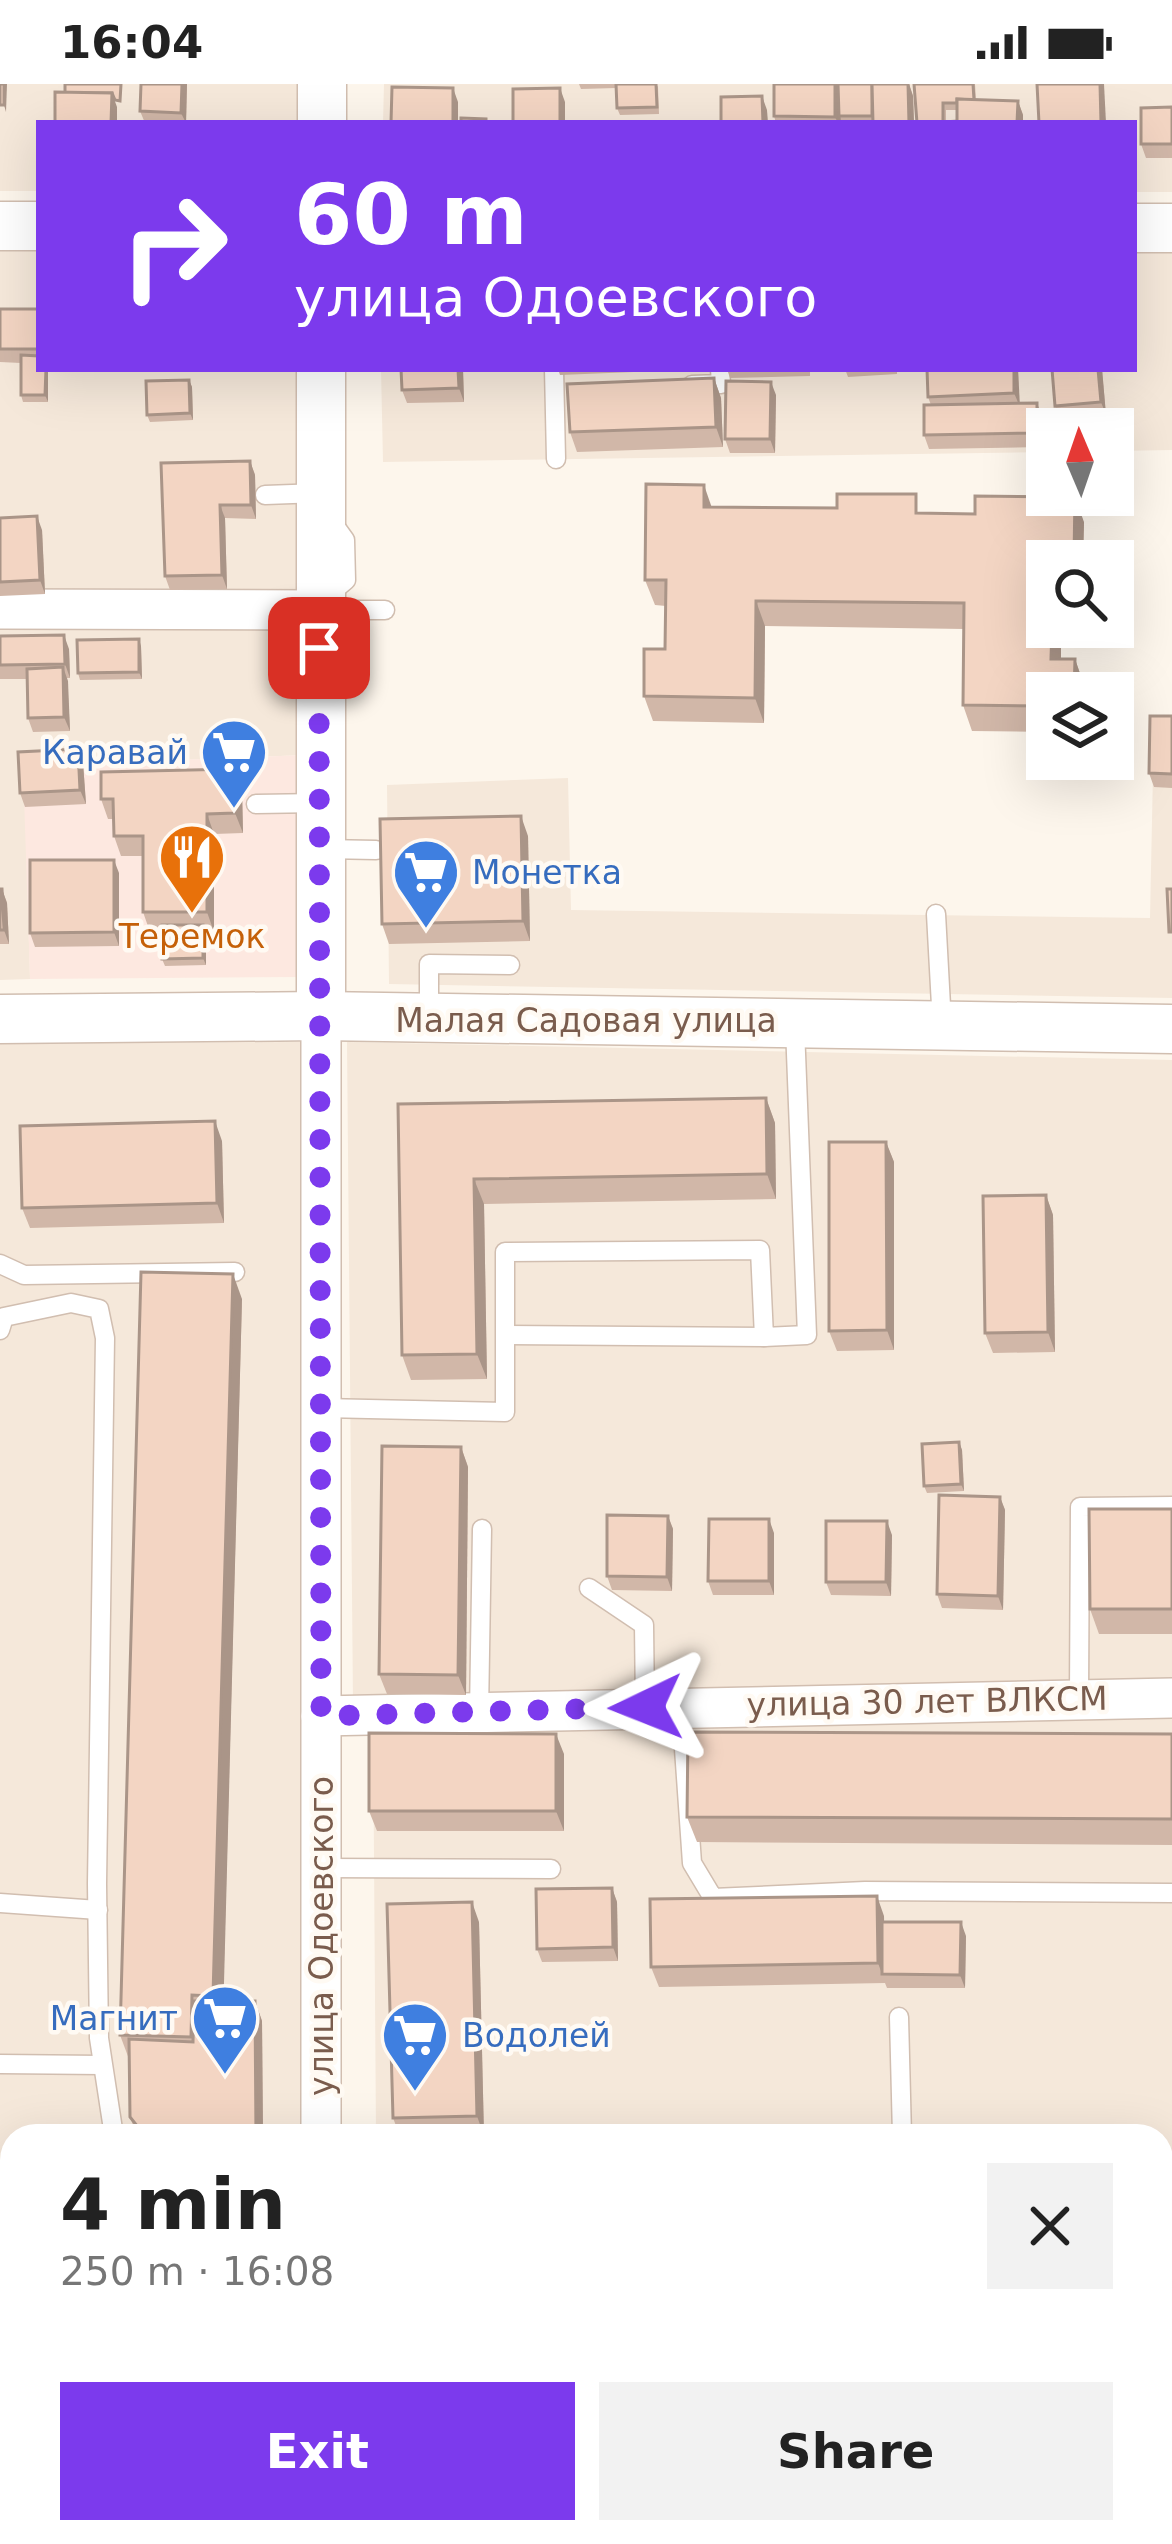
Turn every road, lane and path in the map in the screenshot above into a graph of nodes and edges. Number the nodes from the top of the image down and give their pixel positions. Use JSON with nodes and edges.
{"nodes":[{"id":1,"x":322,"y":84,"type":"edge"},
{"id":2,"x":322,"y":120,"type":"edge"},
{"id":3,"x":0,"y":226,"type":"edge"},
{"id":4,"x":36,"y":226,"type":"edge"},
{"id":5,"x":1137,"y":227,"type":"edge"},
{"id":6,"x":1172,"y":228,"type":"edge"},
{"id":7,"x":321,"y":372,"type":"edge"},
{"id":8,"x":554,"y":372,"type":"edge"},
{"id":9,"x":720,"y":372,"type":"edge"},
{"id":10,"x":677,"y":386,"type":"edge"},
{"id":11,"x":556,"y":459,"type":"dead end"},
{"id":12,"x":266,"y":495,"type":"dead end"},
{"id":13,"x":320,"y":498,"type":"junction"},
{"id":14,"x":319,"y":606,"type":"junction"},
{"id":15,"x":0,"y":609,"type":"edge"},
{"id":16,"x":385,"y":610,"type":"dead end"},
{"id":17,"x":256,"y":804,"type":"dead end"},
{"id":18,"x":319,"y":826,"type":"junction"},
{"id":19,"x":376,"y":850,"type":"edge"},
{"id":20,"x":936,"y":914,"type":"dead end"},
{"id":21,"x":510,"y":965,"type":"dead end"},
{"id":22,"x":321,"y":1016,"type":"junction"},
{"id":23,"x":0,"y":1019,"type":"edge"},
{"id":24,"x":429,"y":1019,"type":"junction"},
{"id":25,"x":795,"y":1022,"type":"junction"},
{"id":26,"x":942,"y":1024,"type":"junction"},
{"id":27,"x":1172,"y":1029,"type":"edge"},
{"id":28,"x":0,"y":1264,"type":"edge"},
{"id":29,"x":235,"y":1272,"type":"edge"},
{"id":30,"x":0,"y":1330,"type":"edge"},
{"id":31,"x":507,"y":1335,"type":"junction"},
{"id":32,"x":764,"y":1337,"type":"junction"},
{"id":33,"x":323,"y":1408,"type":"junction"},
{"id":34,"x":1172,"y":1506,"type":"edge"},
{"id":35,"x":482,"y":1528,"type":"dead end"},
{"id":36,"x":589,"y":1588,"type":"dead end"},
{"id":37,"x":1079,"y":1698,"type":"junction"},
{"id":38,"x":1172,"y":1698,"type":"edge"},
{"id":39,"x":663,"y":1706,"type":"junction"},
{"id":40,"x":479,"y":1713,"type":"junction"},
{"id":41,"x":321,"y":1716,"type":"junction"},
{"id":42,"x":321,"y":1868,"type":"junction"},
{"id":43,"x":551,"y":1869,"type":"dead end"},
{"id":44,"x":1172,"y":1894,"type":"edge"},
{"id":45,"x":0,"y":1903,"type":"edge"},
{"id":46,"x":98,"y":1910,"type":"junction"},
{"id":47,"x":899,"y":2017,"type":"dead end"},
{"id":48,"x":0,"y":2064,"type":"edge"},
{"id":49,"x":102,"y":2065,"type":"junction"},
{"id":50,"x":112,"y":2124,"type":"edge"},
{"id":51,"x":321,"y":2124,"type":"edge"},
{"id":52,"x":902,"y":2124,"type":"edge"}],
"edges":[{"from":1,"to":2,"type":"street"},
{"from":3,"to":4,"type":"street"},
{"from":5,"to":6,"type":"street"},
{"from":7,"to":13,"type":"street","name":"улица Одоевского"},
{"from":8,"to":11,"type":"lane"},
{"from":9,"to":10,"type":"lane"},
{"from":12,"to":13,"type":"lane"},
{"from":13,"to":14,"type":"street","name":"улица Одоевского"},
{"from":14,"to":15,"type":"street"},
{"from":14,"to":16,"type":"lane"},
{"from":14,"to":18,"type":"street","name":"улица Одоевского"},
{"from":17,"to":18,"type":"lane"},
{"from":18,"to":19,"type":"lane"},
{"from":18,"to":22,"type":"street","name":"улица Одоевского"},
{"from":20,"to":26,"type":"lane"},
{"from":21,"to":24,"type":"lane"},
{"from":22,"to":23,"type":"street","name":"Малая Садовая улица"},
{"from":22,"to":24,"type":"street","name":"Малая Садовая улица"},
{"from":22,"to":33,"type":"street","name":"улица Одоевского"},
{"from":24,"to":25,"type":"street","name":"Малая Садовая улица"},
{"from":25,"to":26,"type":"street","name":"Малая Садовая улица"},
{"from":25,"to":32,"type":"lane"},
{"from":26,"to":27,"type":"street","name":"Малая Садовая улица"},
{"from":28,"to":29,"type":"lane"},
{"from":30,"to":46,"type":"lane"},
{"from":31,"to":32,"type":"lane"},
{"from":31,"to":32,"type":"lane"},
{"from":31,"to":33,"type":"lane"},
{"from":33,"to":41,"type":"street","name":"улица Одоевского"},
{"from":34,"to":37,"type":"lane"},
{"from":35,"to":40,"type":"lane"},
{"from":36,"to":39,"type":"lane"},
{"from":37,"to":38,"type":"street","name":"улица 30 лет ВЛКСМ"},
{"from":37,"to":39,"type":"street","name":"улица 30 лет ВЛКСМ"},
{"from":39,"to":40,"type":"street","name":"улица 30 лет ВЛКСМ"},
{"from":39,"to":44,"type":"lane"},
{"from":40,"to":41,"type":"street","name":"улица 30 лет ВЛКСМ"},
{"from":41,"to":42,"type":"street","name":"улица Одоевского"},
{"from":42,"to":43,"type":"lane"},
{"from":42,"to":51,"type":"street","name":"улица Одоевского"},
{"from":45,"to":46,"type":"lane"},
{"from":46,"to":49,"type":"lane"},
{"from":47,"to":52,"type":"lane"},
{"from":48,"to":49,"type":"lane"},
{"from":49,"to":50,"type":"lane"}]}
